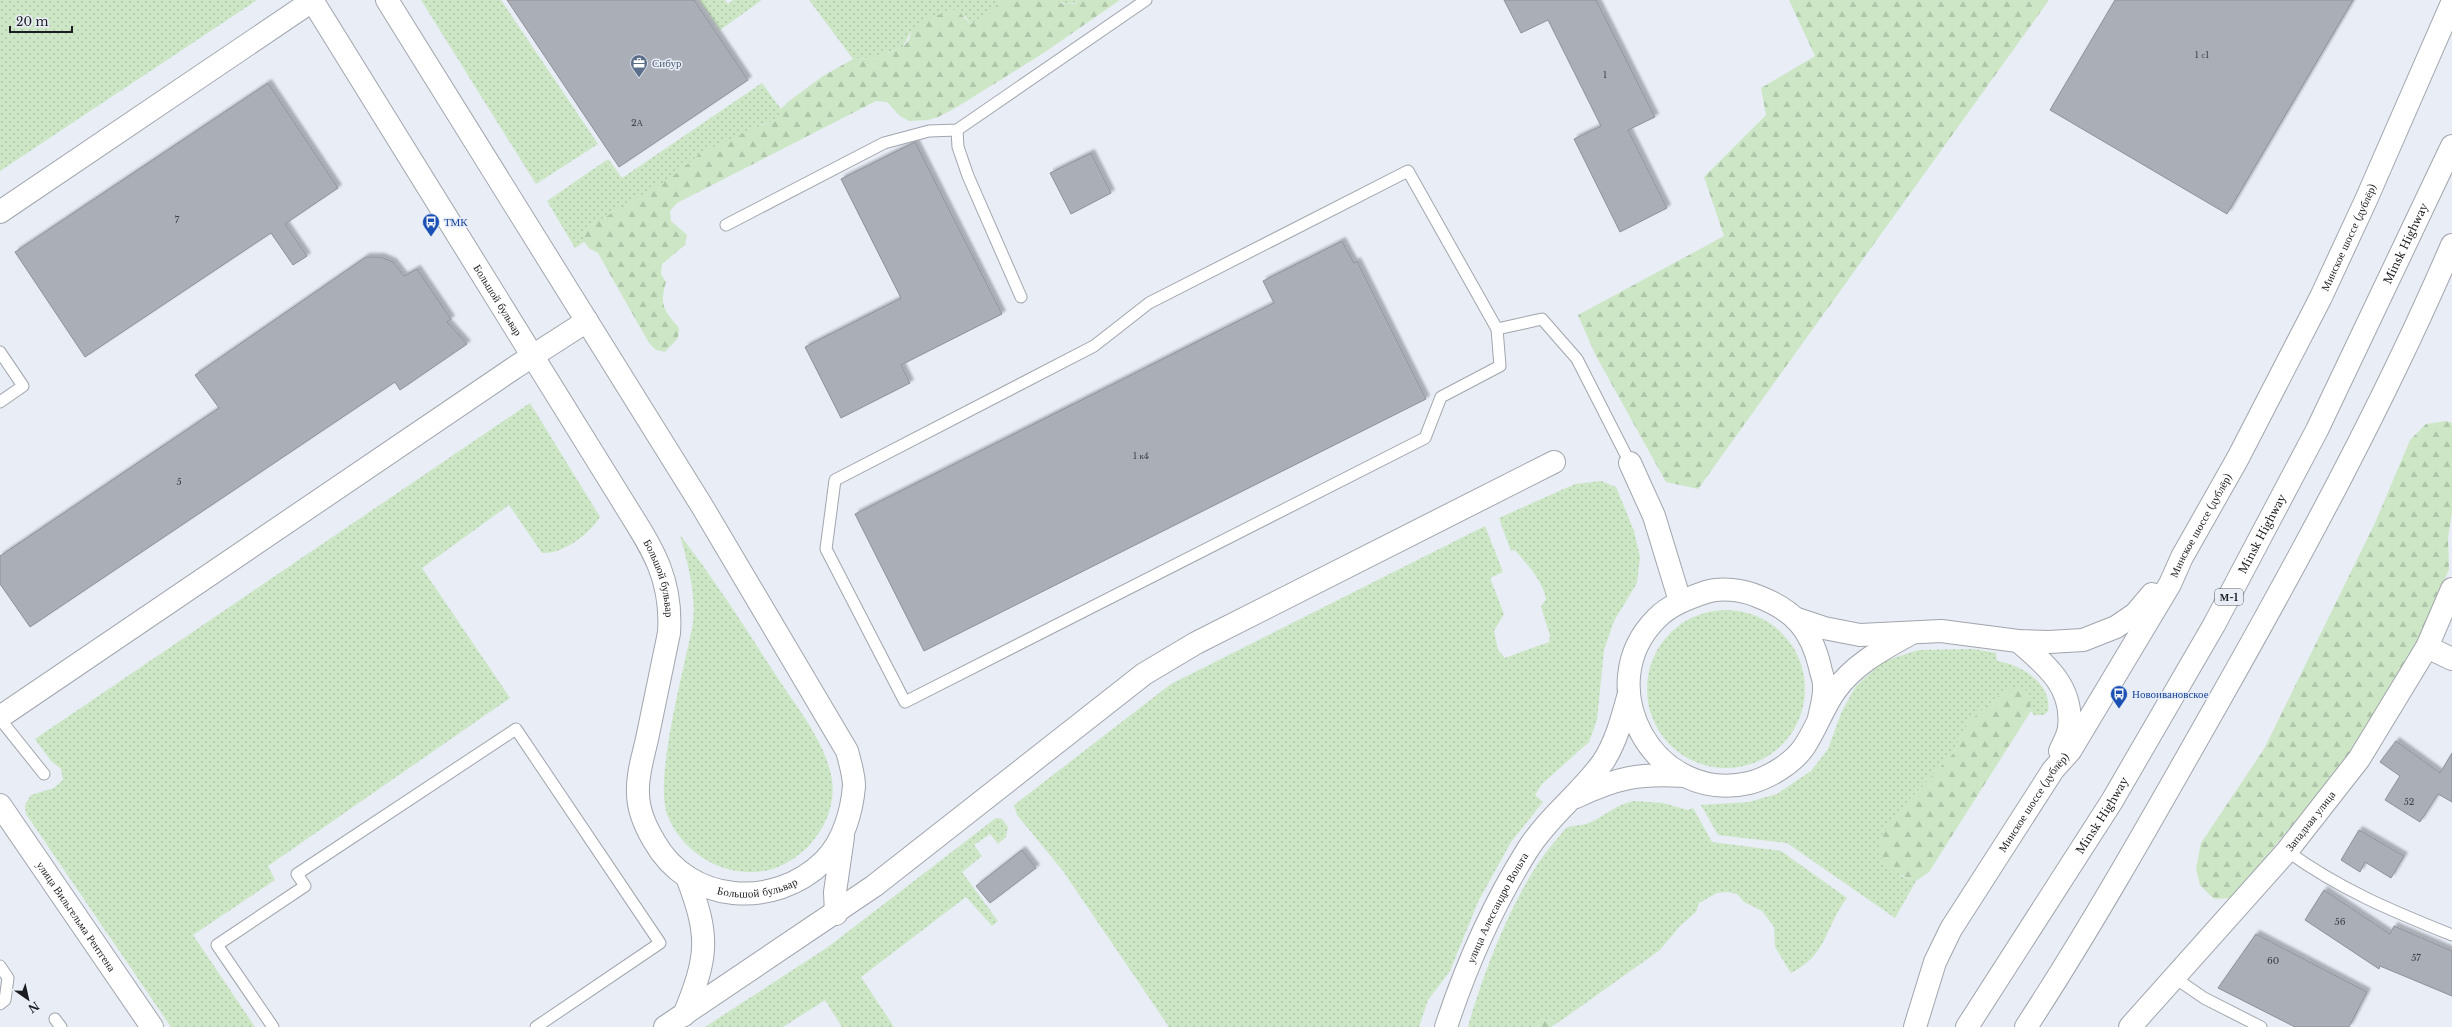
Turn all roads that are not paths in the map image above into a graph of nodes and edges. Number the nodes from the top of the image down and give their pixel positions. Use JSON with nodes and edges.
{"nodes":[{"id":1,"x":312,"y":0,"type":"edge"},
{"id":2,"x":387,"y":0,"type":"edge"},
{"id":3,"x":1146,"y":0,"type":"edge"},
{"id":4,"x":2452,"y":3,"type":"edge"},
{"id":5,"x":957,"y":130,"type":"junction"},
{"id":6,"x":2452,"y":146,"type":"edge"},
{"id":7,"x":0,"y":212,"type":"edge"},
{"id":8,"x":726,"y":225,"type":"dead end"},
{"id":9,"x":2451,"y":250,"type":"edge"},
{"id":10,"x":1021,"y":298,"type":"dead end"},
{"id":11,"x":586,"y":321,"type":"junction"},
{"id":12,"x":1497,"y":329,"type":"junction"},
{"id":13,"x":0,"y":352,"type":"edge"},
{"id":14,"x":533,"y":356,"type":"junction"},
{"id":15,"x":0,"y":402,"type":"edge"},
{"id":16,"x":1554,"y":462,"type":"dead end"},
{"id":17,"x":1630,"y":463,"type":"joint"},
{"id":18,"x":2182,"y":557,"type":"junction"},
{"id":19,"x":2452,"y":589,"type":"edge"},
{"id":20,"x":1680,"y":601,"type":"junction"},
{"id":21,"x":1797,"y":619,"type":"junction"},
{"id":22,"x":1912,"y":633,"type":"junction"},
{"id":23,"x":2018,"y":641,"type":"junction"},
{"id":24,"x":2427,"y":647,"type":"junction"},
{"id":25,"x":2452,"y":659,"type":"edge"},
{"id":26,"x":1628,"y":694,"type":"junction"},
{"id":27,"x":0,"y":718,"type":"edge"},
{"id":28,"x":1819,"y":718,"type":"junction"},
{"id":29,"x":2053,"y":770,"type":"junction"},
{"id":30,"x":44,"y":774,"type":"dead end"},
{"id":31,"x":1684,"y":776,"type":"junction"},
{"id":32,"x":1568,"y":801,"type":"junction"},
{"id":33,"x":0,"y":805,"type":"edge"},
{"id":34,"x":844,"y":828,"type":"junction"},
{"id":35,"x":2286,"y":851,"type":"junction"},
{"id":36,"x":687,"y":877,"type":"junction"},
{"id":37,"x":836,"y":914,"type":"junction"},
{"id":38,"x":2452,"y":935,"type":"edge"},
{"id":39,"x":0,"y":966,"type":"edge"},
{"id":40,"x":2175,"y":978,"type":"junction"},
{"id":41,"x":0,"y":1004,"type":"edge"},
{"id":42,"x":684,"y":1015,"type":"junction"},
{"id":43,"x":541,"y":1026,"type":"edge"},
{"id":44,"x":152,"y":1027,"type":"edge"},
{"id":45,"x":273,"y":1027,"type":"edge"},
{"id":46,"x":665,"y":1027,"type":"edge"},
{"id":47,"x":1446,"y":1027,"type":"edge"},
{"id":48,"x":1915,"y":1027,"type":"edge"},
{"id":49,"x":1967,"y":1027,"type":"edge"},
{"id":50,"x":2026,"y":1027,"type":"edge"},
{"id":51,"x":2130,"y":1027,"type":"edge"},
{"id":52,"x":2261,"y":1027,"type":"edge"}],
"edges":[{"from":1,"to":7,"type":"main road"},
{"from":1,"to":14,"type":"main road","name":"Большой бульвар"},
{"from":2,"to":11,"type":"main road","name":"Большой бульвар"},
{"from":3,"to":5,"type":"lane"},
{"from":4,"to":18,"type":"main road","name":"Минское шоссе (дублёр)"},
{"from":5,"to":8,"type":"lane"},
{"from":5,"to":10,"type":"lane"},
{"from":6,"to":49,"type":"main road","name":"Minsk Highway","number":"М-1"},
{"from":9,"to":50,"type":"main road"},
{"from":11,"to":14,"type":"main road"},
{"from":11,"to":34,"type":"main road","name":"Большой бульвар"},
{"from":12,"to":12,"type":"lane"},
{"from":12,"to":17,"type":"lane"},
{"from":13,"to":15,"type":"lane"},
{"from":14,"to":27,"type":"main road"},
{"from":14,"to":36,"type":"main road","name":"Большой бульвар"},
{"from":16,"to":37,"type":"main road"},
{"from":17,"to":20,"type":"main road"},
{"from":18,"to":23,"type":"main road"},
{"from":18,"to":29,"type":"main road","name":"Минское шоссе (дублёр)"},
{"from":19,"to":24,"type":"main road","name":"Западная улица"},
{"from":20,"to":21,"type":"main road"},
{"from":20,"to":26,"type":"main road"},
{"from":21,"to":22,"type":"main road"},
{"from":21,"to":28,"type":"main road"},
{"from":22,"to":23,"type":"main road"},
{"from":22,"to":28,"type":"main road"},
{"from":23,"to":29,"type":"main road"},
{"from":24,"to":25,"type":"main road"},
{"from":24,"to":35,"type":"main road","name":"Западная улица"},
{"from":26,"to":31,"type":"main road"},
{"from":26,"to":32,"type":"main road","name":"улица Алессандро Вольта"},
{"from":27,"to":30,"type":"lane"},
{"from":28,"to":31,"type":"main road"},
{"from":29,"to":48,"type":"main road","name":"Минское шоссе (дублёр)"},
{"from":31,"to":32,"type":"main road"},
{"from":32,"to":47,"type":"main road","name":"улица Алессандро Вольта"},
{"from":33,"to":44,"type":"main road","name":"улица Вильгельма Рентгена"},
{"from":34,"to":36,"type":"main road","name":"Большой бульвар"},
{"from":34,"to":37,"type":"main road"},
{"from":35,"to":38,"type":"lane"},
{"from":35,"to":40,"type":"main road","name":"Западная улица"},
{"from":36,"to":42,"type":"main road"},
{"from":37,"to":42,"type":"main road"},
{"from":39,"to":41,"type":"lane"},
{"from":40,"to":51,"type":"main road","name":"Западная улица"},
{"from":40,"to":52,"type":"lane"},
{"from":42,"to":46,"type":"main road"},
{"from":43,"to":45,"type":"lane"}]}
